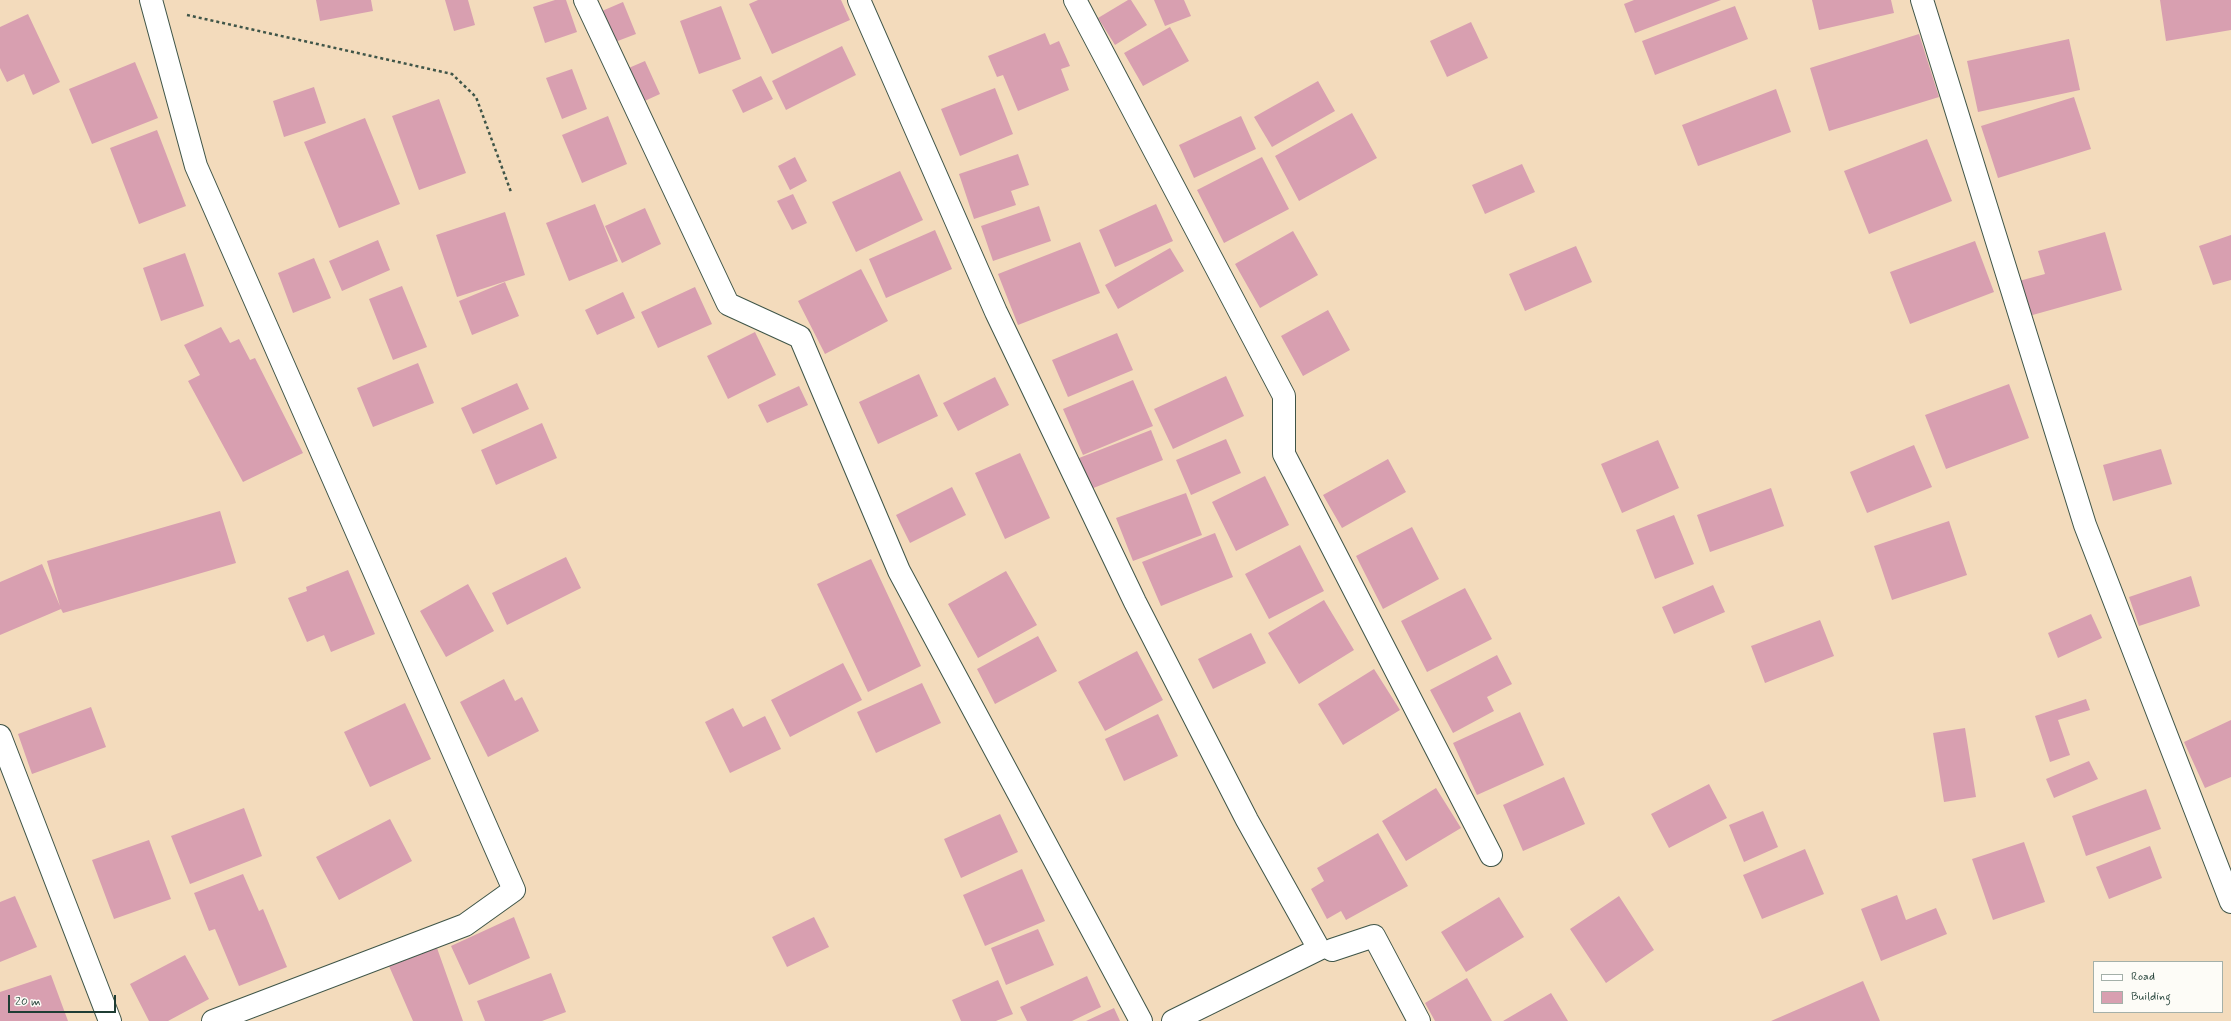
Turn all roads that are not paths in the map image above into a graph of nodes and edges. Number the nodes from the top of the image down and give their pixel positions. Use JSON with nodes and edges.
{"nodes":[{"id":1,"x":151,"y":0,"type":"edge"},
{"id":2,"x":585,"y":0,"type":"edge"},
{"id":3,"x":859,"y":0,"type":"edge"},
{"id":4,"x":1075,"y":0,"type":"edge"},
{"id":5,"x":1922,"y":0,"type":"edge"},
{"id":6,"x":0,"y":736,"type":"edge"},
{"id":7,"x":1491,"y":855,"type":"dead end"},
{"id":8,"x":2231,"y":902,"type":"edge"},
{"id":9,"x":1332,"y":950,"type":"dead end"},
{"id":10,"x":110,"y":1021,"type":"edge"},
{"id":11,"x":213,"y":1021,"type":"edge"},
{"id":12,"x":1141,"y":1021,"type":"edge"},
{"id":13,"x":1173,"y":1021,"type":"edge"},
{"id":14,"x":1419,"y":1021,"type":"edge"}],
"edges":[{"from":1,"to":11,"type":"street"},
{"from":2,"to":12,"type":"street"},
{"from":3,"to":13,"type":"street"},
{"from":4,"to":7,"type":"street"},
{"from":5,"to":8,"type":"street"},
{"from":6,"to":10,"type":"street"},
{"from":9,"to":14,"type":"street"}]}
